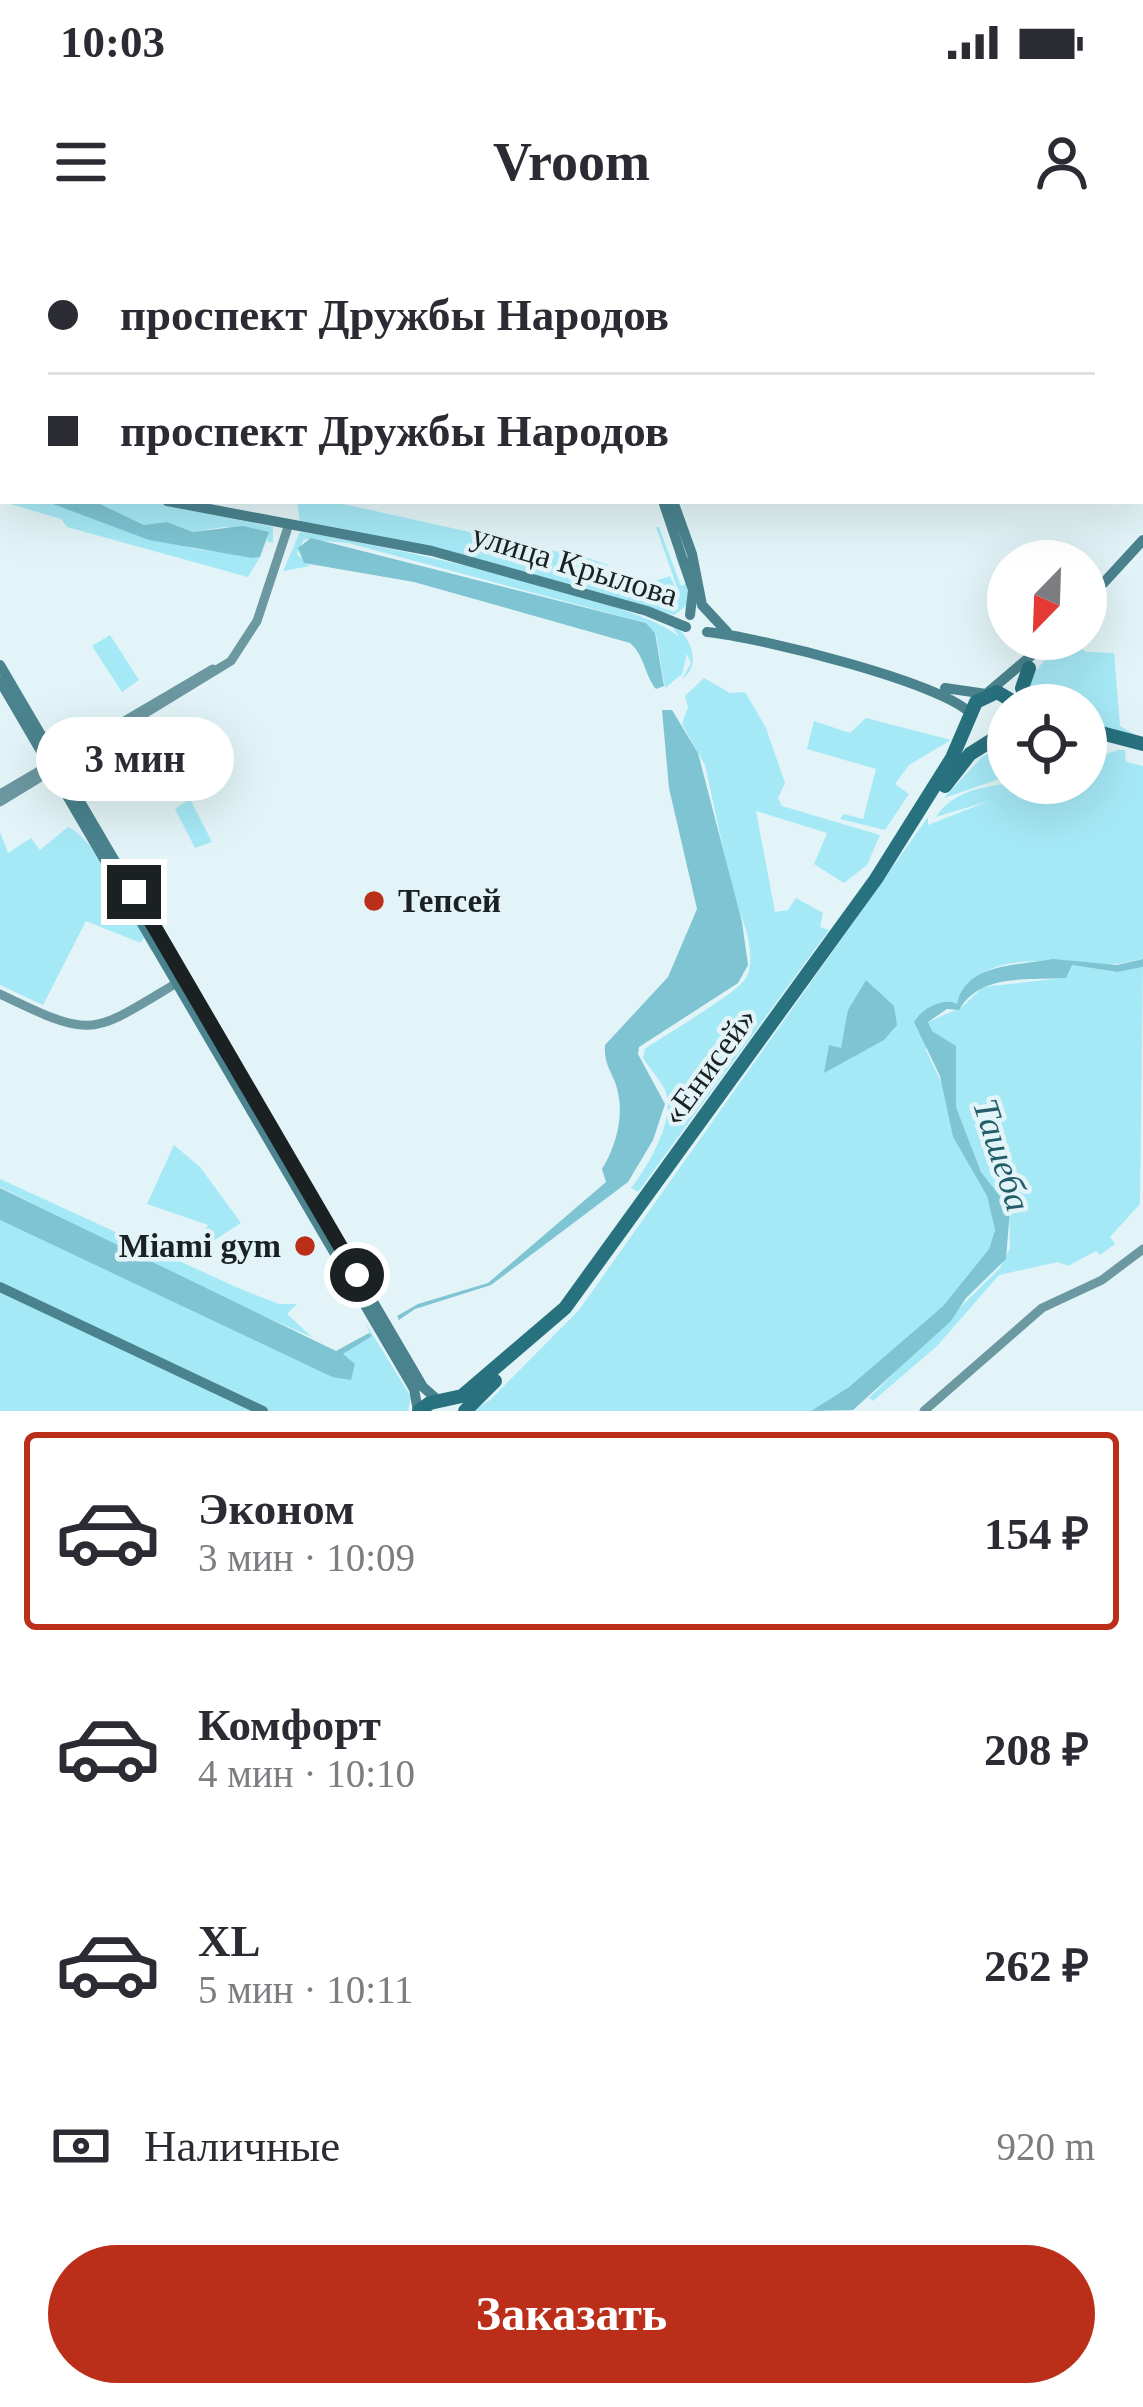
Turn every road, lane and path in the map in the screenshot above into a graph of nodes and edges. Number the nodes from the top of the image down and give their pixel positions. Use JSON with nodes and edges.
{"nodes":[{"id":1,"x":183,"y":504,"type":"edge"},
{"id":2,"x":664,"y":504,"type":"edge"},
{"id":3,"x":674,"y":504,"type":"edge"},
{"id":4,"x":290,"y":524,"type":"junction"},
{"id":5,"x":1143,"y":540,"type":"edge"},
{"id":6,"x":1107,"y":579,"type":"edge"},
{"id":7,"x":707,"y":617,"type":"junction"},
{"id":8,"x":688,"y":622,"type":"junction"},
{"id":9,"x":707,"y":632,"type":"junction"},
{"id":10,"x":730,"y":634,"type":"junction"},
{"id":11,"x":1032,"y":660,"type":"edge"},
{"id":12,"x":0,"y":664,"type":"edge"},
{"id":13,"x":1026,"y":667,"type":"junction"},
{"id":14,"x":0,"y":682,"type":"edge"},
{"id":15,"x":1023,"y":684,"type":"edge"},
{"id":16,"x":938,"y":689,"type":"junction"},
{"id":17,"x":986,"y":694,"type":"junction"},
{"id":18,"x":974,"y":718,"type":"junction"},
{"id":19,"x":987,"y":731,"type":"edge"},
{"id":20,"x":1107,"y":738,"type":"edge"},
{"id":21,"x":987,"y":744,"type":"edge"},
{"id":22,"x":1143,"y":748,"type":"edge"},
{"id":23,"x":956,"y":752,"type":"junction"},
{"id":24,"x":54,"y":765,"type":"junction"},
{"id":25,"x":0,"y":798,"type":"edge"},
{"id":26,"x":180,"y":980,"type":"junction"},
{"id":27,"x":0,"y":994,"type":"edge"},
{"id":28,"x":285,"y":1160,"type":"junction"},
{"id":29,"x":1143,"y":1250,"type":"edge"},
{"id":30,"x":0,"y":1287,"type":"edge"},
{"id":31,"x":447,"y":1407,"type":"edge"},
{"id":32,"x":263,"y":1411,"type":"edge"},
{"id":33,"x":419,"y":1411,"type":"edge"},
{"id":34,"x":465,"y":1411,"type":"edge"},
{"id":35,"x":924,"y":1411,"type":"edge"}],
"edges":[{"from":1,"to":4,"type":"main road","name":"улица Крылова"},
{"from":2,"to":8,"type":"main road"},
{"from":3,"to":7,"type":"main road"},
{"from":4,"to":8,"type":"main road","name":"улица Крылова"},
{"from":4,"to":24,"type":"street"},
{"from":5,"to":6,"type":"main road"},
{"from":7,"to":8,"type":"main road"},
{"from":7,"to":9,"type":"main road","name":"улица Крылова"},
{"from":7,"to":10,"type":"main road"},
{"from":8,"to":9,"type":"main road","name":"улица Крылова"},
{"from":9,"to":10,"type":"main road","name":"улица Крылова"},
{"from":10,"to":16,"type":"main road","name":"улица Крылова"},
{"from":11,"to":13,"type":"main road"},
{"from":12,"to":24,"type":"main road"},
{"from":13,"to":15,"type":"highway"},
{"from":13,"to":16,"type":"main road"},
{"from":13,"to":17,"type":"main road"},
{"from":14,"to":24,"type":"main road"},
{"from":16,"to":17,"type":"main road","name":"улица Крылова"},
{"from":16,"to":18,"type":"main road"},
{"from":16,"to":23,"type":"main road"},
{"from":17,"to":18,"type":"highway","name":"«Енисей»"},
{"from":18,"to":19,"type":"highway","name":"«Енисей»"},
{"from":18,"to":23,"type":"highway","name":"«Енисей»"},
{"from":20,"to":22,"type":"highway"},
{"from":21,"to":34,"type":"highway","name":"«Енисей»"},
{"from":23,"to":31,"type":"highway","name":"«Енисей»"},
{"from":24,"to":25,"type":"street"},
{"from":24,"to":26,"type":"main road"},
{"from":26,"to":27,"type":"street"},
{"from":26,"to":28,"type":"main road"},
{"from":28,"to":31,"type":"main road"},
{"from":28,"to":33,"type":"main road"},
{"from":29,"to":35,"type":"street"},
{"from":30,"to":32,"type":"main road"},
{"from":31,"to":33,"type":"highway","name":"«Енисей»"}]}
